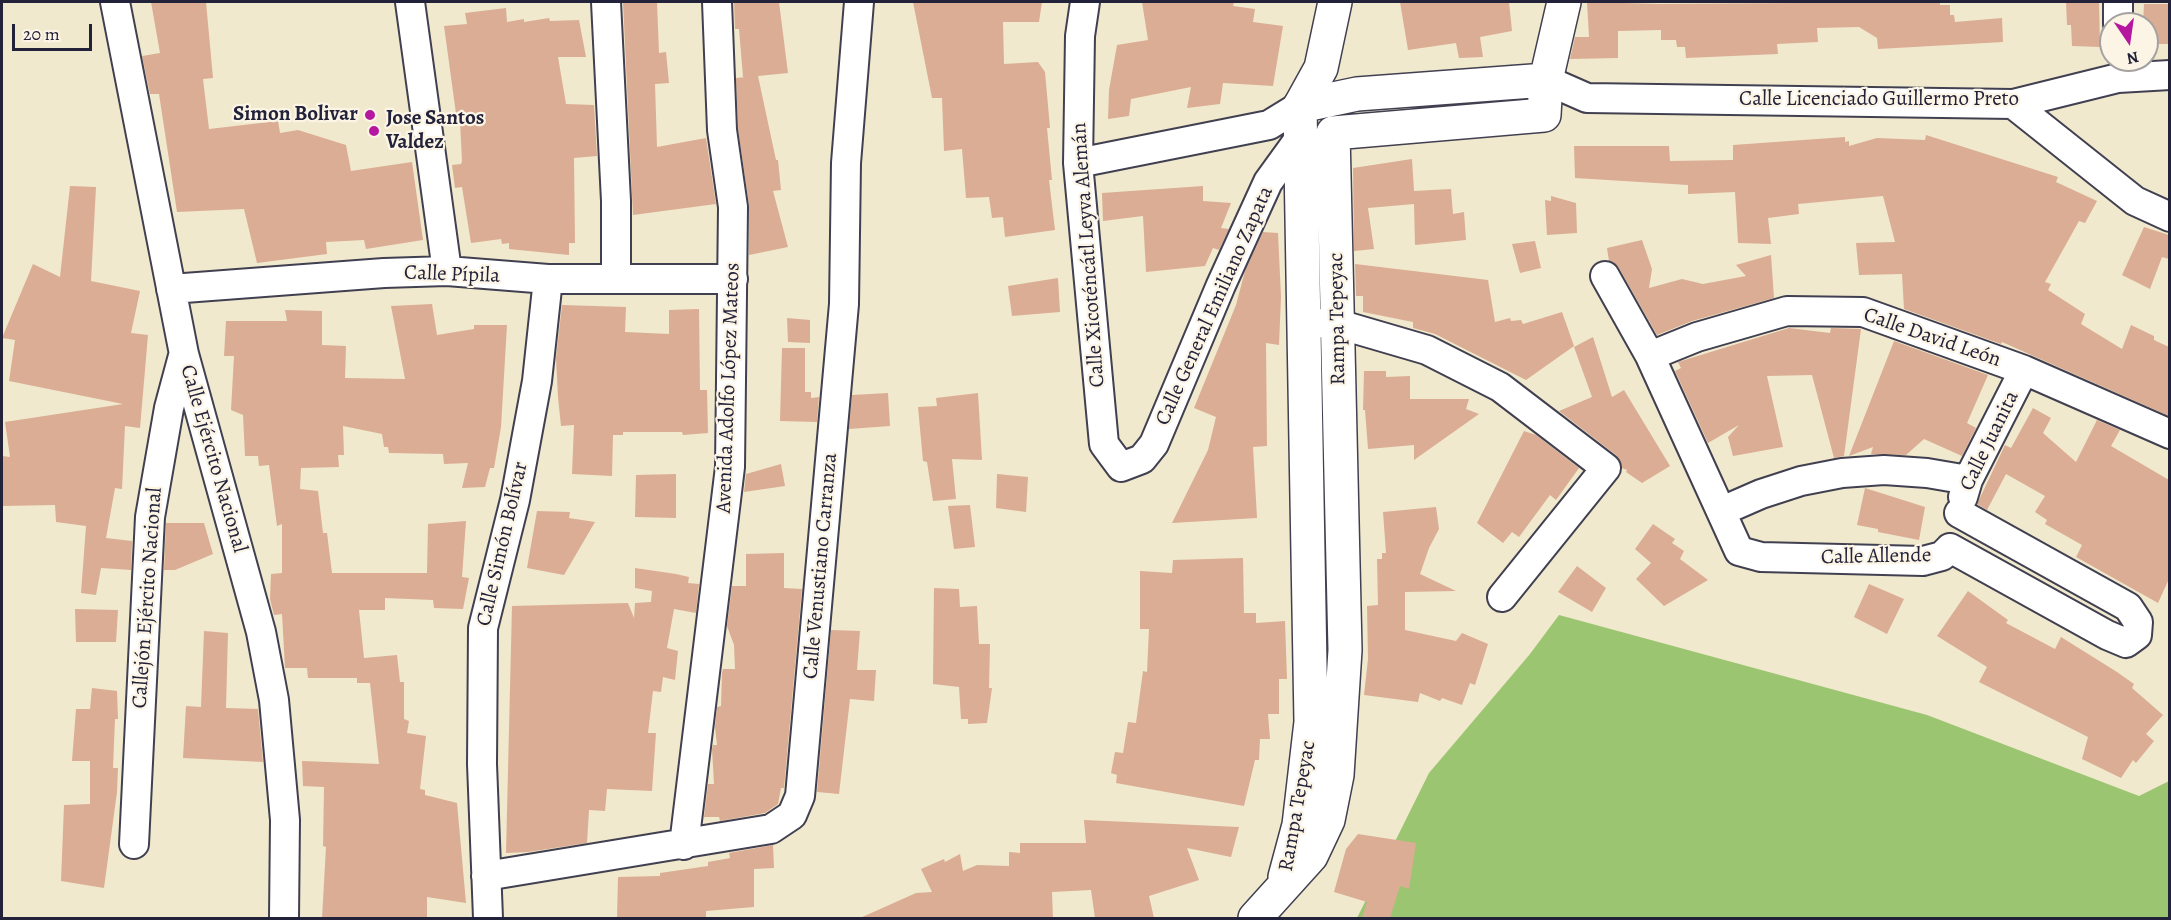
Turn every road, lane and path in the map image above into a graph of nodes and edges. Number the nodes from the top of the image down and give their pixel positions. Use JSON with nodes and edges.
{"nodes":[{"id":1,"x":116,"y":2,"type":"edge"},
{"id":2,"x":410,"y":2,"type":"edge"},
{"id":3,"x":606,"y":2,"type":"edge"},
{"id":4,"x":717,"y":2,"type":"edge"},
{"id":5,"x":859,"y":2,"type":"edge"},
{"id":6,"x":1085,"y":2,"type":"edge"},
{"id":7,"x":1335,"y":2,"type":"edge"},
{"id":8,"x":1564,"y":2,"type":"edge"},
{"id":9,"x":2109,"y":72,"type":"edge"},
{"id":10,"x":2144,"y":72,"type":"edge"},
{"id":11,"x":2169,"y":75,"type":"edge"},
{"id":12,"x":1546,"y":80,"type":"junction"},
{"id":13,"x":1587,"y":98,"type":"junction"},
{"id":14,"x":2013,"y":104,"type":"junction"},
{"id":15,"x":1544,"y":115,"type":"junction"},
{"id":16,"x":1316,"y":118,"type":"junction"},
{"id":17,"x":1078,"y":163,"type":"junction"},
{"id":18,"x":2169,"y":217,"type":"edge"},
{"id":19,"x":447,"y":272,"type":"junction"},
{"id":20,"x":1605,"y":276,"type":"dead end"},
{"id":21,"x":548,"y":279,"type":"junction"},
{"id":22,"x":616,"y":279,"type":"junction"},
{"id":23,"x":733,"y":279,"type":"junction"},
{"id":24,"x":171,"y":289,"type":"junction"},
{"id":25,"x":1303,"y":322,"type":"junction"},
{"id":26,"x":1338,"y":324,"type":"junction"},
{"id":27,"x":184,"y":354,"type":"junction"},
{"id":28,"x":1650,"y":356,"type":"junction"},
{"id":29,"x":2024,"y":370,"type":"junction"},
{"id":30,"x":2169,"y":434,"type":"edge"},
{"id":31,"x":1121,"y":466,"type":"joint"},
{"id":32,"x":1968,"y":480,"type":"junction"},
{"id":33,"x":1722,"y":511,"type":"junction"},
{"id":34,"x":1959,"y":513,"type":"junction"},
{"id":35,"x":1950,"y":548,"type":"junction"},
{"id":36,"x":1502,"y":597,"type":"dead end"},
{"id":37,"x":134,"y":844,"type":"dead end"},
{"id":38,"x":684,"y":845,"type":"junction"},
{"id":39,"x":486,"y":876,"type":"junction"},
{"id":40,"x":1283,"y":887,"type":"junction"},
{"id":41,"x":284,"y":918,"type":"edge"},
{"id":42,"x":488,"y":918,"type":"edge"},
{"id":43,"x":1255,"y":918,"type":"edge"}],
"edges":[{"from":1,"to":24,"type":"street","name":"Calle Ejército Nacional"},
{"from":2,"to":19,"type":"street"},
{"from":3,"to":22,"type":"street"},
{"from":4,"to":23,"type":"street","name":"Avenida Adolfo López Mateos"},
{"from":5,"to":38,"type":"street","name":"Calle Venustiano Carranza"},
{"from":6,"to":17,"type":"street","name":"Calle Xicoténcátl Leyva Alemán"},
{"from":7,"to":16,"type":"main road"},
{"from":8,"to":12,"type":"main road"},
{"from":9,"to":14,"type":"street","name":"Calle Licenciado Guillermo Preto"},
{"from":10,"to":11,"type":"street","name":"Calle Licenciado Guillermo Preto"},
{"from":12,"to":13,"type":"street","name":"Calle Licenciado Guillermo Preto"},
{"from":12,"to":15,"type":"main road"},
{"from":12,"to":16,"type":"main road","name":"Calle Licenciado Guillermo Preto"},
{"from":13,"to":14,"type":"street","name":"Calle Licenciado Guillermo Preto"},
{"from":13,"to":15,"type":"street","name":"Calle Licenciado Guillermo Preto"},
{"from":14,"to":18,"type":"street"},
{"from":15,"to":16,"type":"main road","name":"Calle Licenciado Guillermo Preto"},
{"from":16,"to":17,"type":"street","name":"Calle Licenciado Guillermo Preto"},
{"from":16,"to":25,"type":"main road","name":"Rampa Tepeyac"},
{"from":16,"to":26,"type":"main road","name":"Rampa Tepeyac"},
{"from":16,"to":31,"type":"street","name":"Calle General Emiliano Zapata"},
{"from":17,"to":31,"type":"street","name":"Calle Xicoténcátl Leyva Alemán"},
{"from":19,"to":21,"type":"street","name":"Calle Pípila"},
{"from":19,"to":24,"type":"street","name":"Calle Pípila"},
{"from":20,"to":28,"type":"street","name":"Calle Allende"},
{"from":21,"to":22,"type":"street","name":"Calle Pípila"},
{"from":21,"to":39,"type":"street","name":"Calle Simón Bolívar"},
{"from":22,"to":23,"type":"street","name":"Calle Pípila"},
{"from":23,"to":38,"type":"street","name":"Avenida Adolfo López Mateos"},
{"from":24,"to":27,"type":"street","name":"Calle Ejército Nacional"},
{"from":25,"to":26,"type":"street"},
{"from":25,"to":40,"type":"main road","name":"Rampa Tepeyac"},
{"from":26,"to":36,"type":"street"},
{"from":26,"to":40,"type":"main road","name":"Rampa Tepeyac"},
{"from":27,"to":37,"type":"street","name":"Callejón Ejército Nacional"},
{"from":27,"to":41,"type":"street","name":"Calle Ejército Nacional"},
{"from":28,"to":29,"type":"street","name":"Calle David León"},
{"from":28,"to":33,"type":"street","name":"Calle Allende"},
{"from":29,"to":30,"type":"street","name":"Calle David León"},
{"from":29,"to":32,"type":"street","name":"Calle Juanita"},
{"from":32,"to":33,"type":"street"},
{"from":32,"to":34,"type":"street","name":"Calle Juanita"},
{"from":33,"to":35,"type":"street","name":"Calle Allende"},
{"from":34,"to":35,"type":"street","name":"Calle Juanita"},
{"from":34,"to":35,"type":"street","name":"Calle Allende"},
{"from":38,"to":39,"type":"street","name":"Calle Venustiano Carranza"},
{"from":39,"to":42,"type":"street","name":"Calle Simón Bolívar"},
{"from":40,"to":43,"type":"main road"}]}
